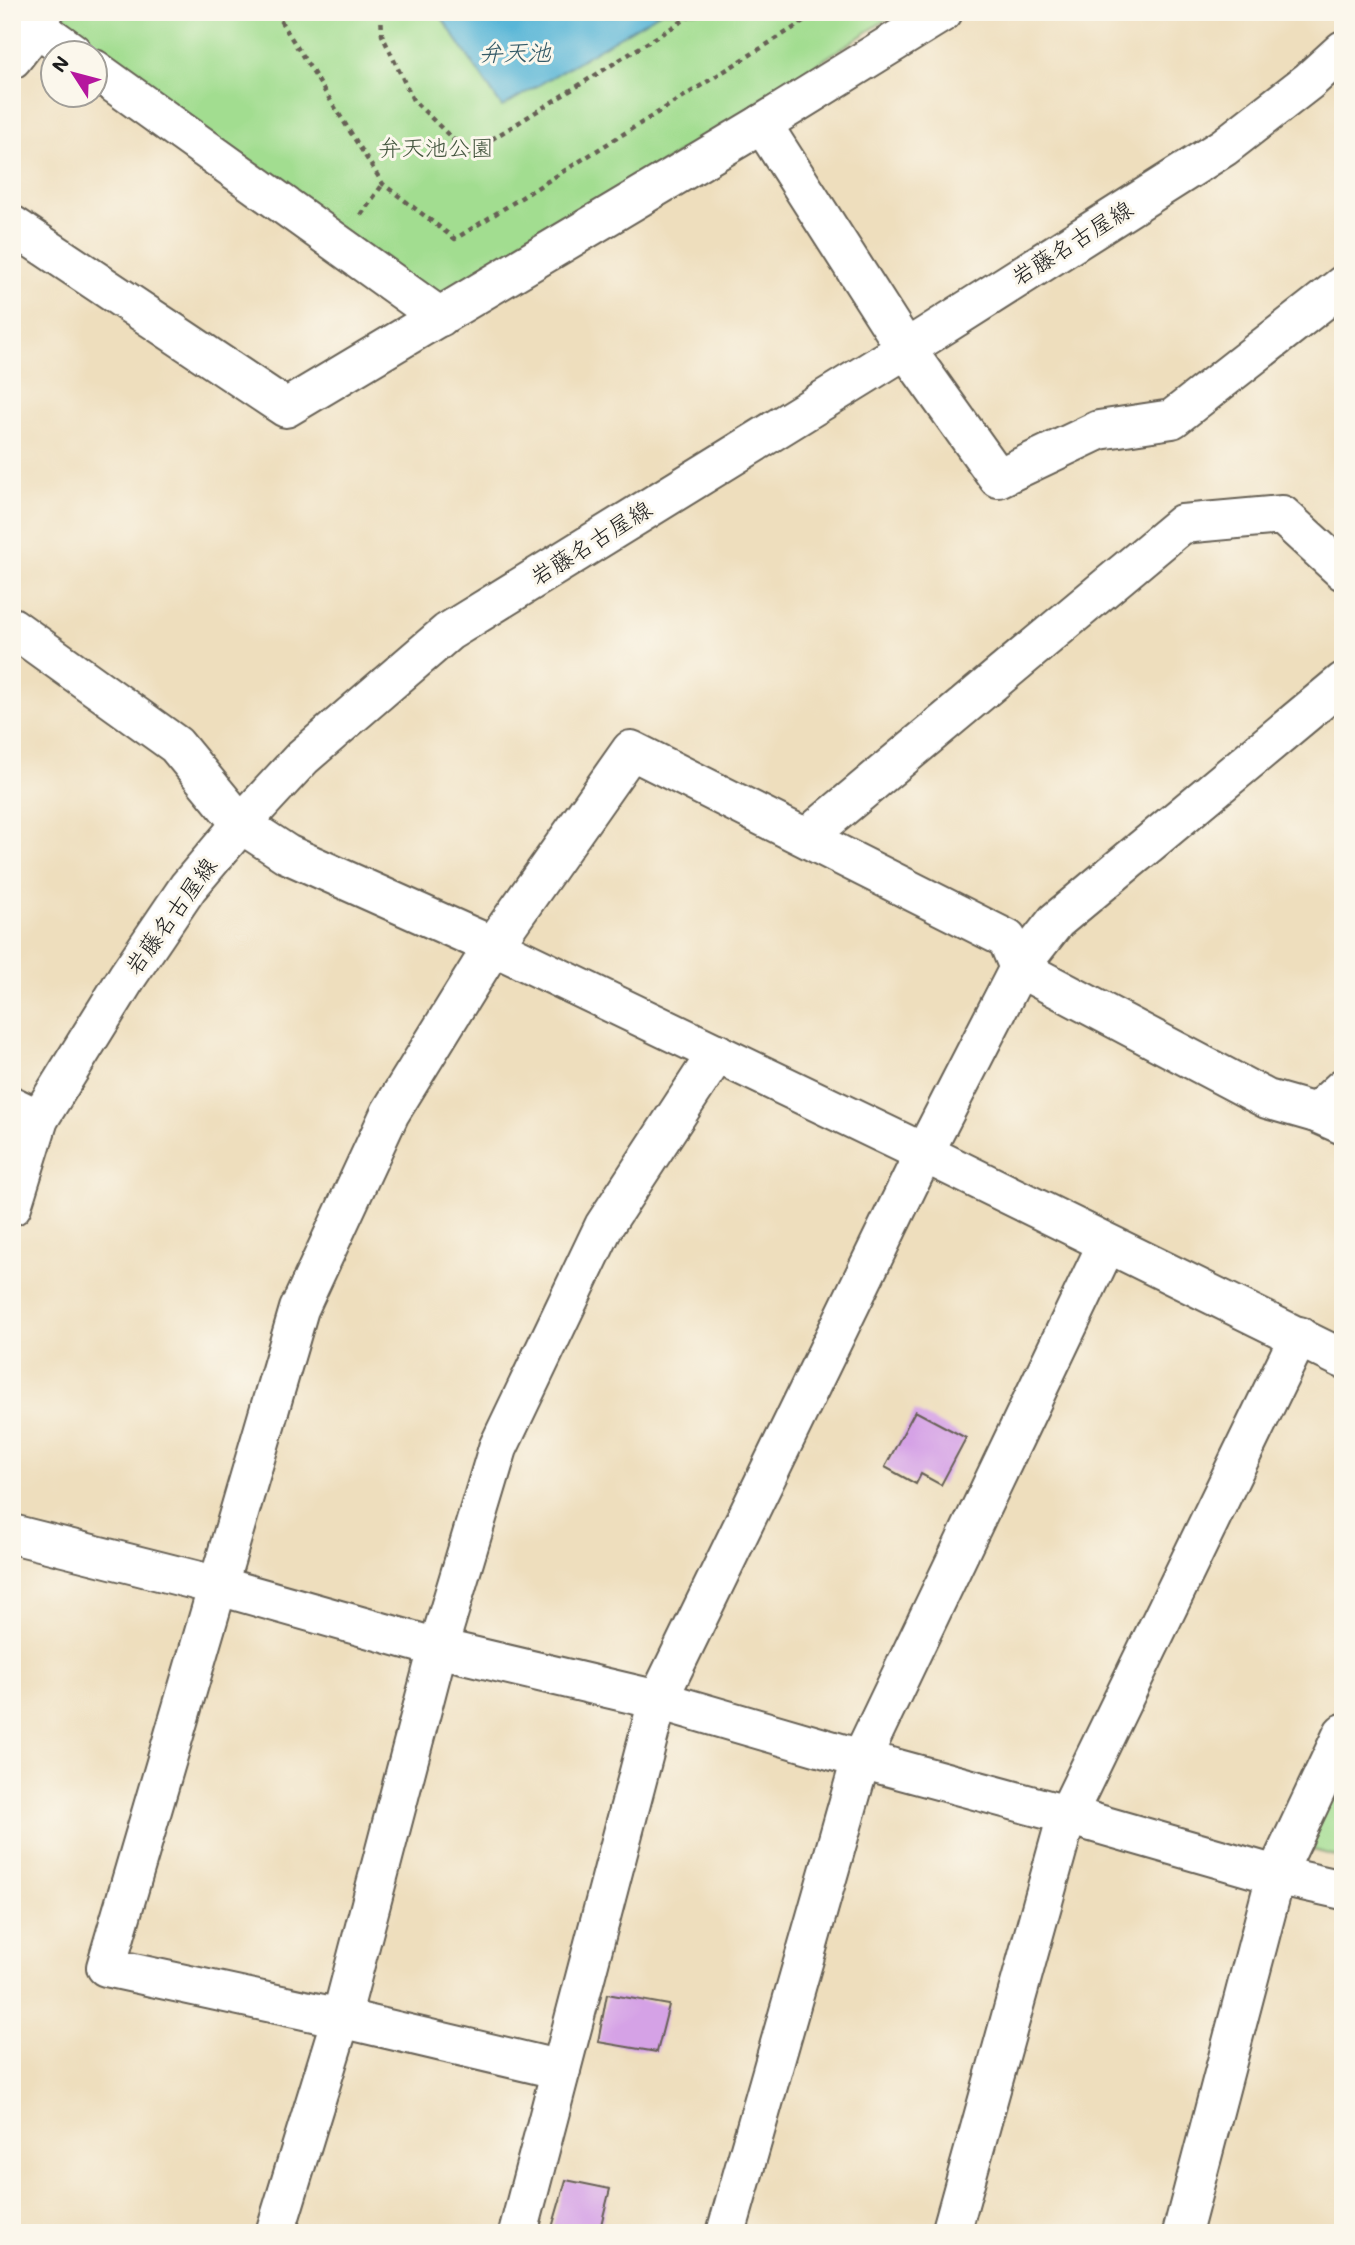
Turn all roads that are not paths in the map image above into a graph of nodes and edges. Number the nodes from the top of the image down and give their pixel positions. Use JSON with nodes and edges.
{"nodes":[{"id":1,"x":943,"y":12,"type":"edge"},
{"id":2,"x":40,"y":20,"type":"edge"},
{"id":3,"x":58,"y":38,"type":"edge"},
{"id":4,"x":1343,"y":50,"type":"edge"},
{"id":5,"x":12,"y":59,"type":"edge"},
{"id":6,"x":108,"y":79,"type":"edge"},
{"id":7,"x":762,"y":124,"type":"junction"},
{"id":8,"x":12,"y":225,"type":"edge"},
{"id":9,"x":1343,"y":285,"type":"edge"},
{"id":10,"x":440,"y":317,"type":"junction"},
{"id":11,"x":906,"y":349,"type":"junction"},
{"id":12,"x":1343,"y":571,"type":"edge"},
{"id":13,"x":12,"y":627,"type":"edge"},
{"id":14,"x":1343,"y":682,"type":"edge"},
{"id":15,"x":240,"y":824,"type":"junction"},
{"id":16,"x":807,"y":837,"type":"junction"},
{"id":17,"x":493,"y":946,"type":"junction"},
{"id":18,"x":1019,"y":968,"type":"junction"},
{"id":19,"x":717,"y":1053,"type":"junction"},
{"id":20,"x":1334,"y":1109,"type":"edge"},
{"id":21,"x":26,"y":1112,"type":"edge"},
{"id":22,"x":924,"y":1153,"type":"junction"},
{"id":23,"x":12,"y":1206,"type":"edge"},
{"id":24,"x":1107,"y":1244,"type":"junction"},
{"id":25,"x":1299,"y":1336,"type":"junction"},
{"id":26,"x":1343,"y":1359,"type":"edge"},
{"id":27,"x":12,"y":1534,"type":"edge"},
{"id":28,"x":219,"y":1586,"type":"junction"},
{"id":29,"x":438,"y":1648,"type":"junction"},
{"id":30,"x":658,"y":1700,"type":"junction"},
{"id":31,"x":1343,"y":1734,"type":"edge"},
{"id":32,"x":861,"y":1759,"type":"junction"},
{"id":33,"x":1067,"y":1815,"type":"junction"},
{"id":34,"x":1276,"y":1875,"type":"junction"},
{"id":35,"x":1343,"y":1890,"type":"edge"},
{"id":36,"x":341,"y":2018,"type":"junction"},
{"id":37,"x":561,"y":2070,"type":"junction"},
{"id":38,"x":275,"y":2233,"type":"edge"},
{"id":39,"x":518,"y":2233,"type":"edge"},
{"id":40,"x":726,"y":2233,"type":"edge"},
{"id":41,"x":951,"y":2233,"type":"edge"},
{"id":42,"x":1182,"y":2233,"type":"edge"}],
"edges":[{"from":1,"to":7,"type":"street"},
{"from":2,"to":3,"type":"street"},
{"from":2,"to":5,"type":"street"},
{"from":4,"to":11,"type":"street","name":"岩藤名古屋線"},
{"from":6,"to":10,"type":"street"},
{"from":7,"to":10,"type":"street"},
{"from":7,"to":11,"type":"street"},
{"from":8,"to":10,"type":"street"},
{"from":9,"to":11,"type":"street"},
{"from":11,"to":15,"type":"street","name":"岩藤名古屋線"},
{"from":12,"to":16,"type":"street"},
{"from":13,"to":15,"type":"street"},
{"from":14,"to":18,"type":"street"},
{"from":15,"to":17,"type":"street"},
{"from":15,"to":21,"type":"street","name":"岩藤名古屋線"},
{"from":16,"to":17,"type":"street"},
{"from":16,"to":18,"type":"street"},
{"from":17,"to":19,"type":"street"},
{"from":17,"to":28,"type":"street"},
{"from":18,"to":20,"type":"street"},
{"from":18,"to":22,"type":"street"},
{"from":19,"to":22,"type":"street"},
{"from":19,"to":29,"type":"street"},
{"from":21,"to":23,"type":"street","name":"岩藤名古屋線"},
{"from":22,"to":24,"type":"street"},
{"from":22,"to":30,"type":"street"},
{"from":24,"to":25,"type":"street"},
{"from":24,"to":32,"type":"street"},
{"from":25,"to":26,"type":"street"},
{"from":25,"to":33,"type":"street"},
{"from":27,"to":28,"type":"street"},
{"from":28,"to":29,"type":"street"},
{"from":28,"to":36,"type":"street"},
{"from":29,"to":30,"type":"street"},
{"from":29,"to":36,"type":"street"},
{"from":30,"to":32,"type":"street"},
{"from":30,"to":37,"type":"street"},
{"from":31,"to":34,"type":"street"},
{"from":32,"to":33,"type":"street"},
{"from":32,"to":40,"type":"street"},
{"from":33,"to":34,"type":"street"},
{"from":33,"to":41,"type":"street"},
{"from":34,"to":35,"type":"street"},
{"from":34,"to":42,"type":"street"},
{"from":36,"to":37,"type":"street"},
{"from":36,"to":38,"type":"street"},
{"from":37,"to":39,"type":"street"}]}
